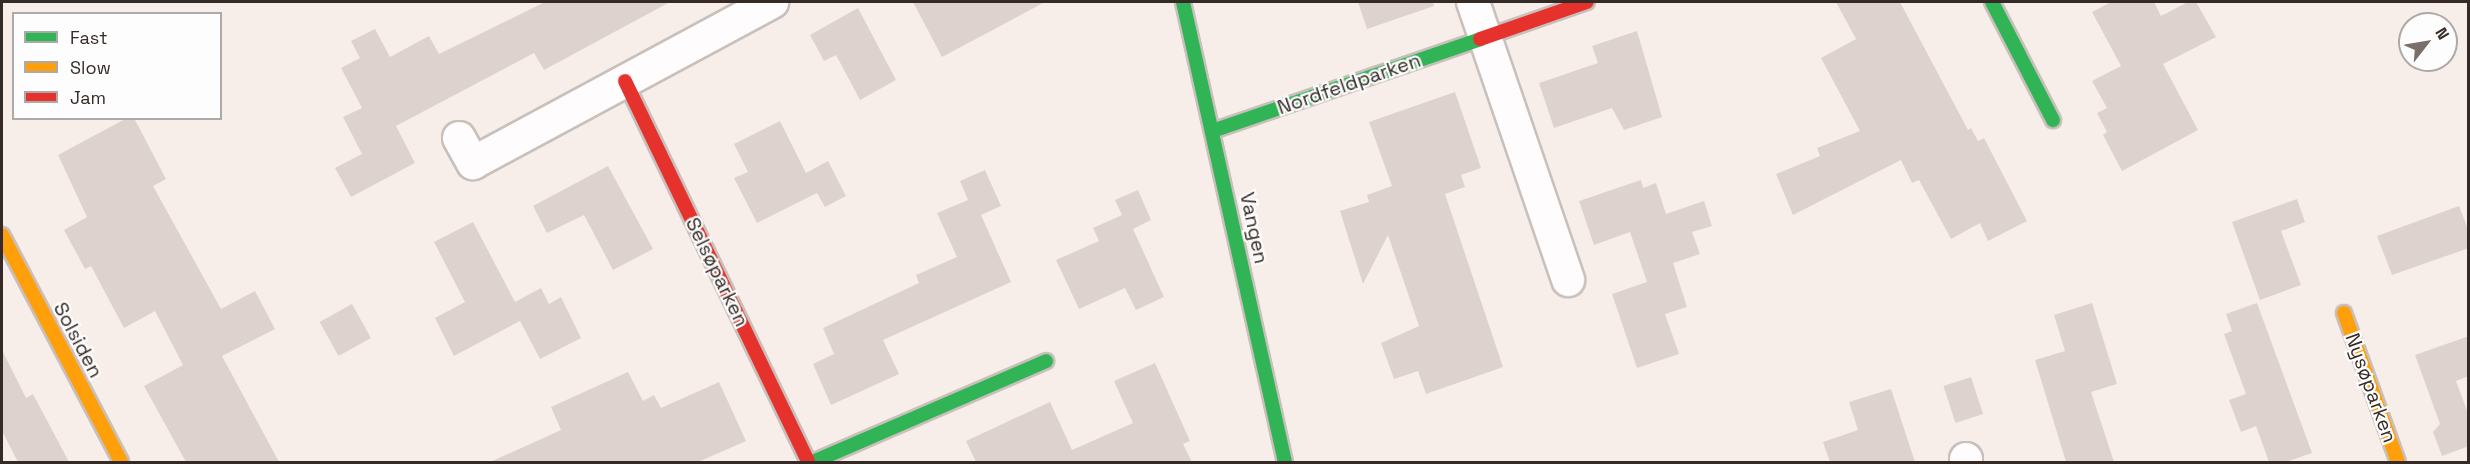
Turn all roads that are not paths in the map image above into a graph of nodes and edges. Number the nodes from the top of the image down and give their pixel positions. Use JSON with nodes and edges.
{"nodes":[{"id":1,"x":772,"y":2,"type":"edge"},
{"id":2,"x":1183,"y":2,"type":"edge"},
{"id":3,"x":1473,"y":2,"type":"edge"},
{"id":4,"x":1587,"y":2,"type":"edge"},
{"id":5,"x":1992,"y":2,"type":"edge"},
{"id":6,"x":1486,"y":37,"type":"junction"},
{"id":7,"x":625,"y":81,"type":"junction"},
{"id":8,"x":2053,"y":120,"type":"dead end"},
{"id":9,"x":1212,"y":131,"type":"junction"},
{"id":10,"x":459,"y":138,"type":"dead end"},
{"id":11,"x":2,"y":235,"type":"edge"},
{"id":12,"x":1568,"y":280,"type":"dead end"},
{"id":13,"x":2344,"y":312,"type":"dead end"},
{"id":14,"x":1046,"y":361,"type":"dead end"},
{"id":15,"x":121,"y":462,"type":"edge"},
{"id":16,"x":811,"y":462,"type":"edge"},
{"id":17,"x":1285,"y":462,"type":"edge"},
{"id":18,"x":2398,"y":462,"type":"edge"}],
"edges":[{"from":1,"to":7,"type":"street"},
{"from":2,"to":9,"type":"street","name":"Vangen"},
{"from":3,"to":6,"type":"street"},
{"from":4,"to":6,"type":"street","name":"Nordfeldparken"},
{"from":5,"to":8,"type":"street"},
{"from":6,"to":9,"type":"street","name":"Nordfeldparken"},
{"from":6,"to":12,"type":"street"},
{"from":7,"to":10,"type":"street"},
{"from":7,"to":16,"type":"street","name":"Selsøparken"},
{"from":9,"to":17,"type":"street","name":"Vangen"},
{"from":11,"to":15,"type":"street","name":"Solsiden"},
{"from":13,"to":18,"type":"street","name":"Nysøparken"},
{"from":14,"to":16,"type":"street","name":"Selsøparken"}]}
